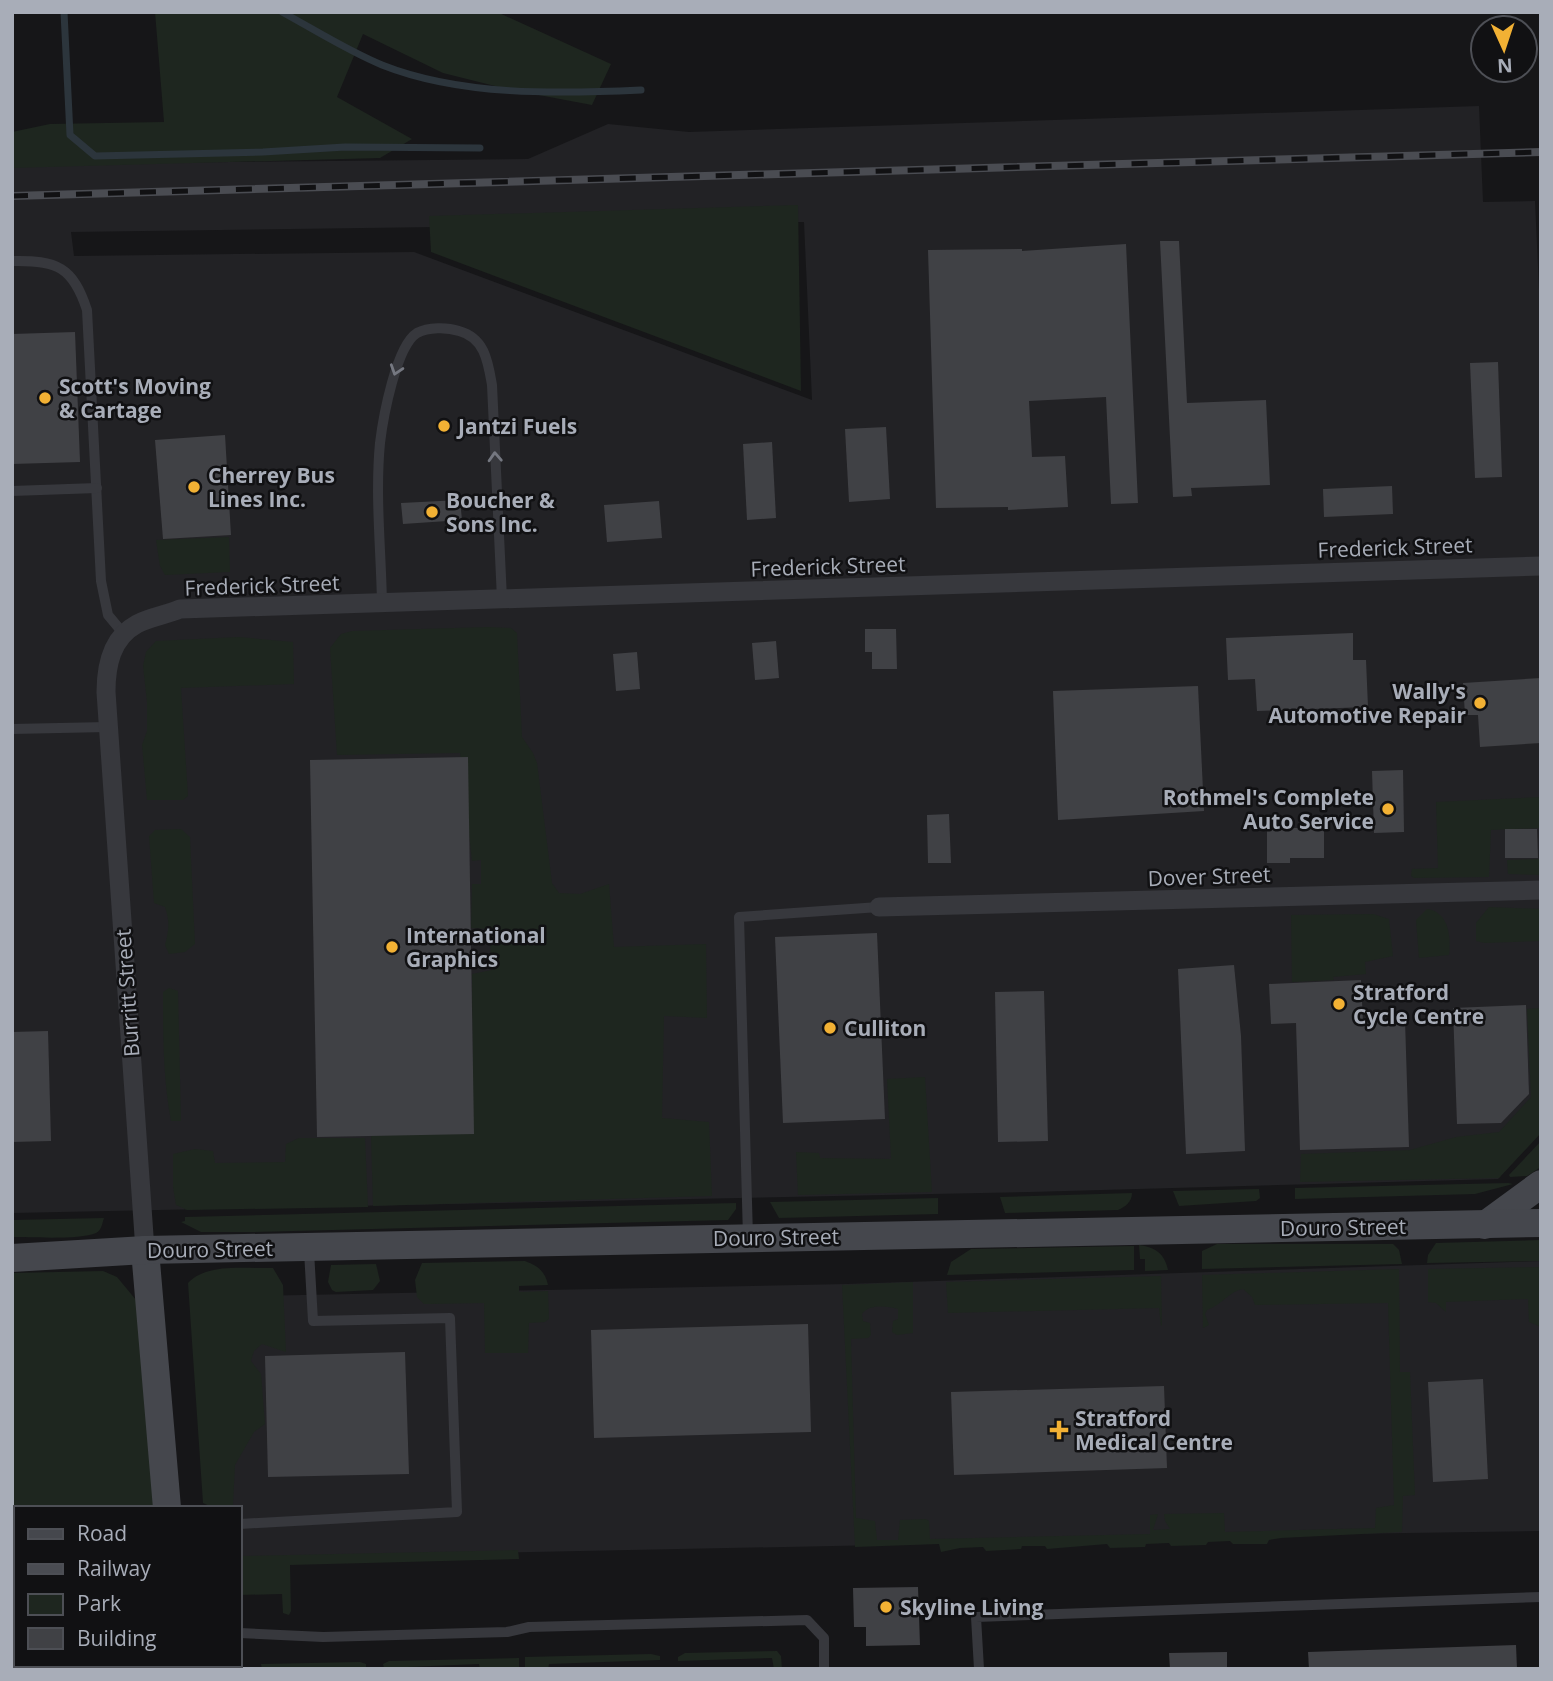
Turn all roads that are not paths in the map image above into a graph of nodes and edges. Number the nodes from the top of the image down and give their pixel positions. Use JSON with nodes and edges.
{"nodes":[{"id":1,"x":12,"y":261,"type":"edge"},
{"id":2,"x":97,"y":488,"type":"junction"},
{"id":3,"x":12,"y":491,"type":"edge"},
{"id":4,"x":1541,"y":566,"type":"edge"},
{"id":5,"x":502,"y":599,"type":"junction"},
{"id":6,"x":382,"y":603,"type":"junction"},
{"id":7,"x":123,"y":633,"type":"junction"},
{"id":8,"x":107,"y":727,"type":"junction"},
{"id":9,"x":12,"y":729,"type":"edge"},
{"id":10,"x":1541,"y":890,"type":"edge"},
{"id":11,"x":879,"y":907,"type":"joint"},
{"id":12,"x":1541,"y":1184,"type":"edge"},
{"id":13,"x":1541,"y":1223,"type":"edge"},
{"id":14,"x":1485,"y":1225,"type":"junction"},
{"id":15,"x":748,"y":1238,"type":"junction"},
{"id":16,"x":309,"y":1247,"type":"junction"},
{"id":17,"x":145,"y":1250,"type":"junction"},
{"id":18,"x":12,"y":1258,"type":"edge"},
{"id":19,"x":167,"y":1506,"type":"edge"},
{"id":20,"x":242,"y":1524,"type":"edge"},
{"id":21,"x":1541,"y":1597,"type":"edge"},
{"id":22,"x":242,"y":1633,"type":"edge"},
{"id":23,"x":824,"y":1669,"type":"edge"},
{"id":24,"x":979,"y":1669,"type":"edge"}],
"edges":[{"from":1,"to":2,"type":"lane"},
{"from":2,"to":3,"type":"lane"},
{"from":2,"to":7,"type":"lane"},
{"from":4,"to":5,"type":"street","name":"Frederick Street"},
{"from":5,"to":6,"type":"street","name":"Frederick Street"},
{"from":5,"to":6,"type":"lane","one_way":true},
{"from":6,"to":7,"type":"street","name":"Frederick Street"},
{"from":7,"to":8,"type":"street","name":"Burritt Street"},
{"from":8,"to":9,"type":"lane"},
{"from":8,"to":17,"type":"street","name":"Burritt Street"},
{"from":10,"to":11,"type":"street","name":"Dover Street"},
{"from":11,"to":15,"type":"lane"},
{"from":12,"to":14,"type":"street"},
{"from":13,"to":14,"type":"street","name":"Douro Street"},
{"from":14,"to":15,"type":"street","name":"Douro Street"},
{"from":15,"to":16,"type":"street","name":"Douro Street"},
{"from":16,"to":17,"type":"street","name":"Douro Street"},
{"from":16,"to":20,"type":"lane"},
{"from":17,"to":18,"type":"street","name":"Douro Street"},
{"from":17,"to":19,"type":"street","name":"Burritt Street"},
{"from":21,"to":24,"type":"lane"},
{"from":22,"to":23,"type":"lane"}]}
